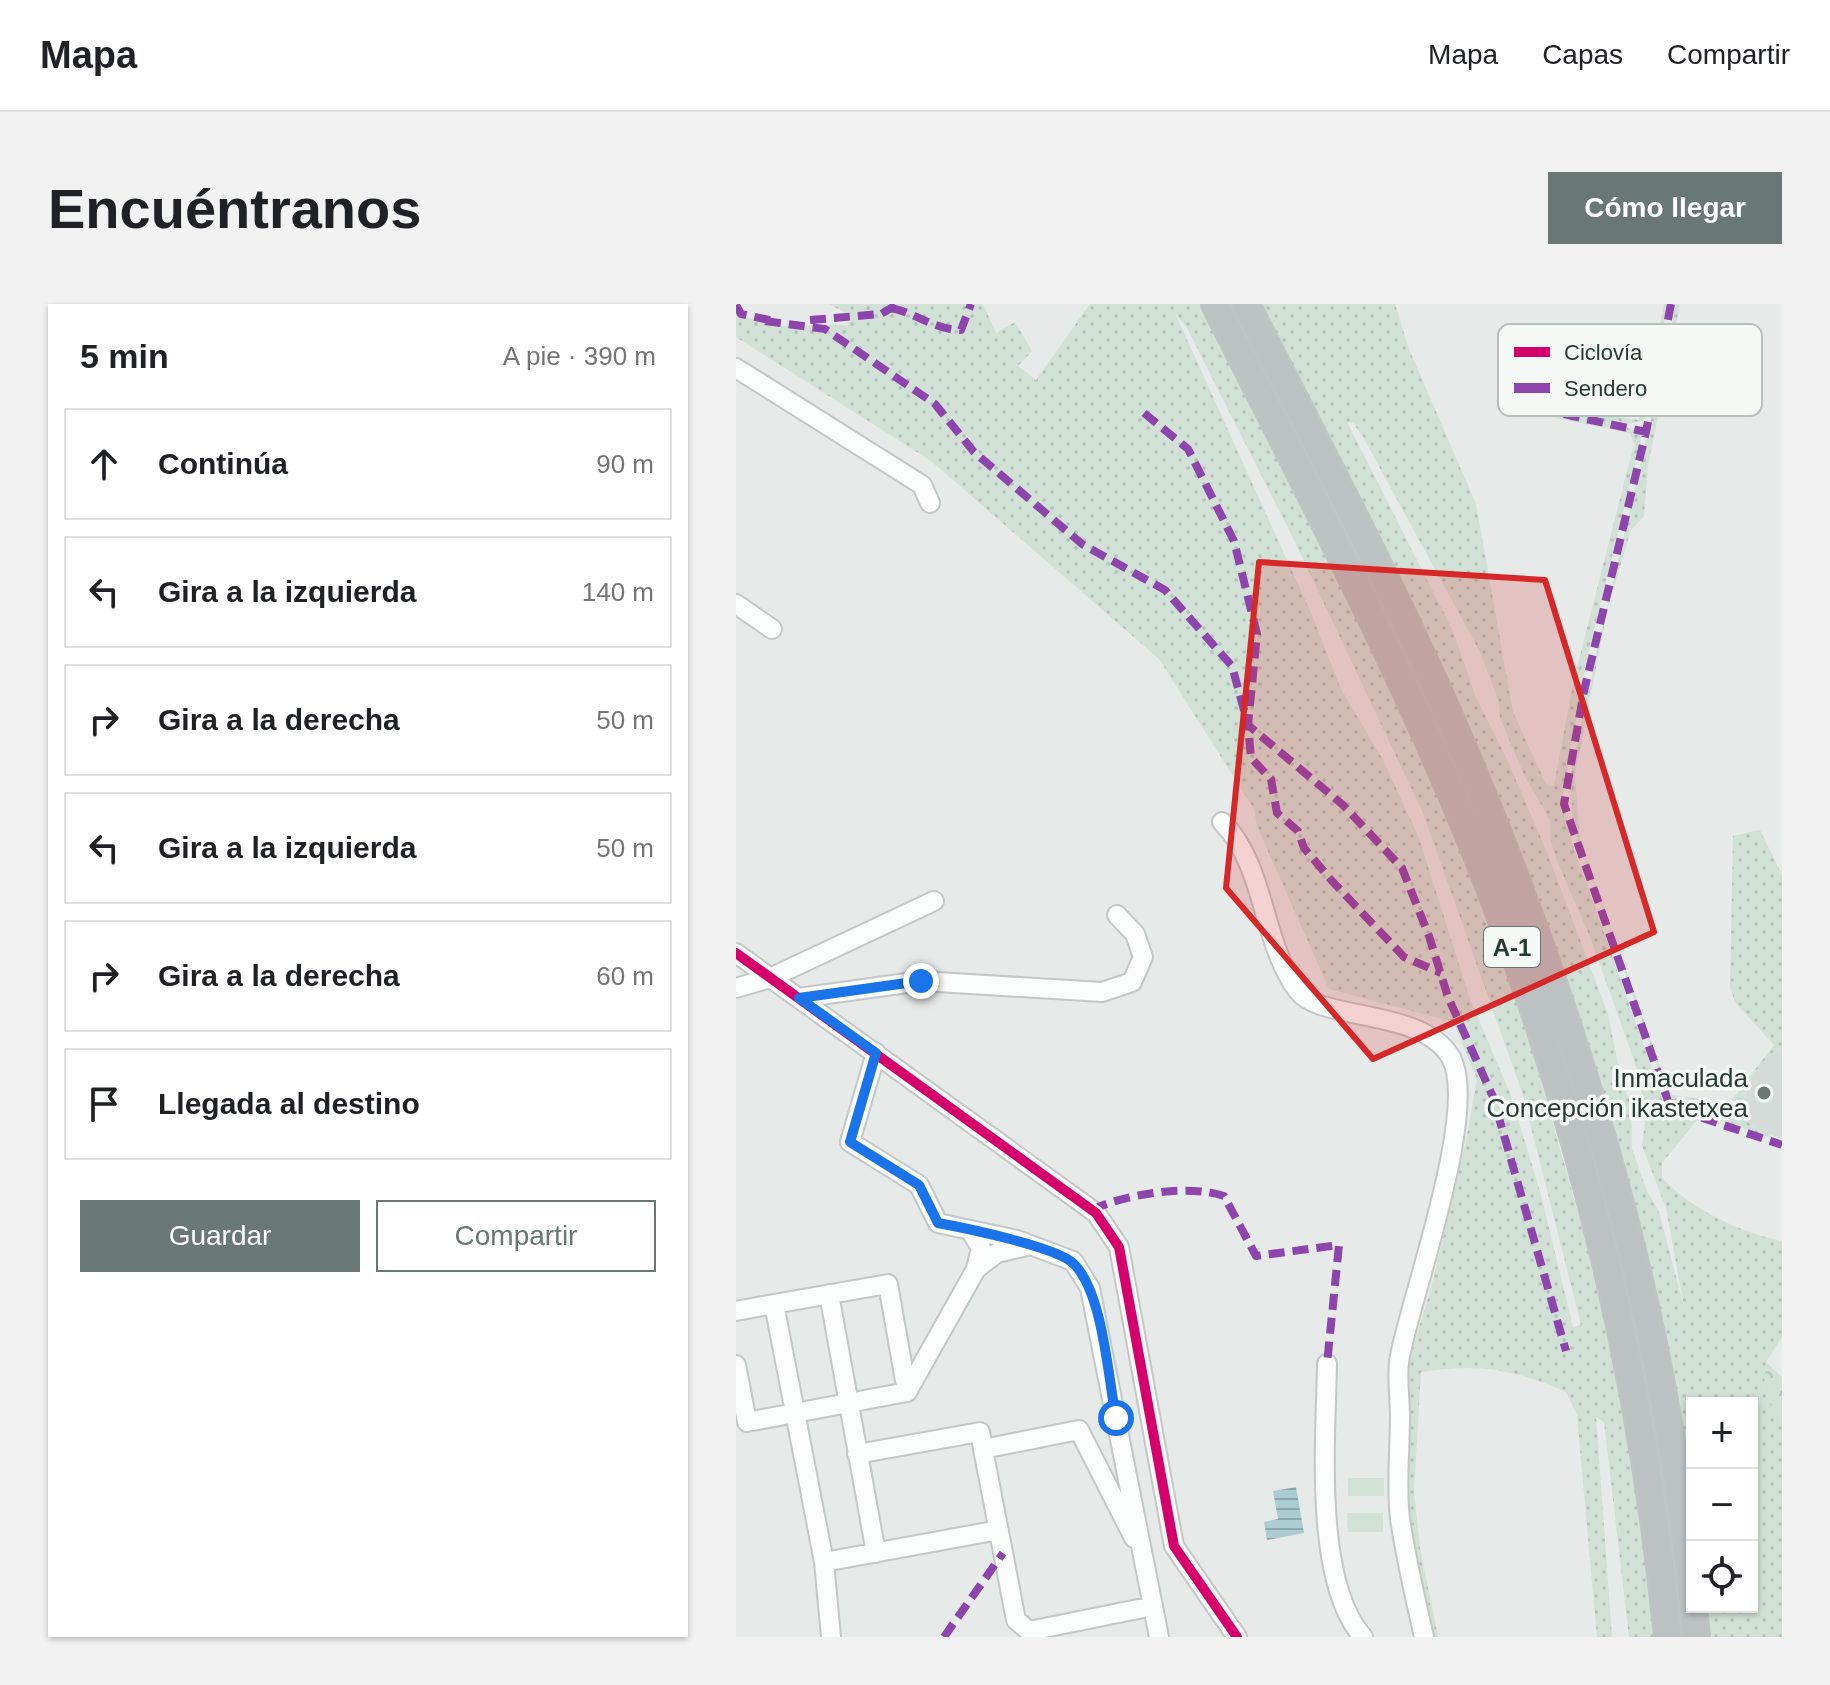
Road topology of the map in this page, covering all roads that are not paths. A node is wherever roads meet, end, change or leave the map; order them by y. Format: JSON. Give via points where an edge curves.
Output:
{"nodes":[{"id":1,"x":1215,"y":304,"type":"edge"},
{"id":2,"x":1246,"y":304,"type":"edge"},
{"id":3,"x":736,"y":368,"type":"edge"},
{"id":4,"x":930,"y":503,"type":"dead end"},
{"id":5,"x":736,"y":604,"type":"edge"},
{"id":6,"x":772,"y":629,"type":"dead end"},
{"id":7,"x":1222,"y":822,"type":"dead end"},
{"id":8,"x":934,"y":901,"type":"dead end"},
{"id":9,"x":1117,"y":915,"type":"dead end"},
{"id":10,"x":736,"y":953,"type":"edge"},
{"id":11,"x":770,"y":978,"type":"junction"},
{"id":12,"x":736,"y":988,"type":"edge"},
{"id":13,"x":799,"y":998,"type":"junction"},
{"id":14,"x":876,"y":1053,"type":"junction"},
{"id":15,"x":977,"y":1231,"type":"junction"},
{"id":16,"x":1033,"y":1247,"type":"junction"},
{"id":17,"x":982,"y":1264,"type":"junction"},
{"id":18,"x":829,"y":1294,"type":"junction"},
{"id":19,"x":774,"y":1304,"type":"junction"},
{"id":20,"x":736,"y":1311,"type":"edge"},
{"id":21,"x":1327,"y":1364,"type":"dead end"},
{"id":22,"x":736,"y":1365,"type":"edge"},
{"id":23,"x":907,"y":1392,"type":"junction"},
{"id":24,"x":848,"y":1403,"type":"junction"},
{"id":25,"x":796,"y":1413,"type":"junction"},
{"id":26,"x":741,"y":1423,"type":"edge"},
{"id":27,"x":983,"y":1449,"type":"junction"},
{"id":28,"x":857,"y":1454,"type":"junction"},
{"id":29,"x":999,"y":1530,"type":"junction"},
{"id":30,"x":876,"y":1553,"type":"junction"},
{"id":31,"x":1686,"y":1556,"type":"edge"},
{"id":32,"x":1144,"y":1559,"type":"junction"},
{"id":33,"x":824,"y":1562,"type":"junction"},
{"id":34,"x":1153,"y":1606,"type":"junction"},
{"id":35,"x":1694,"y":1613,"type":"edge"},
{"id":36,"x":1022,"y":1632,"type":"edge"},
{"id":37,"x":831,"y":1637,"type":"edge"},
{"id":38,"x":1159,"y":1637,"type":"edge"},
{"id":39,"x":1237,"y":1637,"type":"edge"},
{"id":40,"x":1363,"y":1637,"type":"edge"},
{"id":41,"x":1424,"y":1637,"type":"edge"},
{"id":42,"x":1668,"y":1637,"type":"edge"},
{"id":43,"x":1696,"y":1637,"type":"edge"}],
"edges":[{"from":1,"to":42,"type":"highway","number":"A-1","via":[[1418,717],[1522,976],[1611,1289],[1643,1450]]},
{"from":2,"to":31,"type":"highway","number":"A-1","via":[[1447,712],[1514,873],[1582,1072],[1637,1267]]},
{"from":3,"to":4,"type":"street","via":[[922,485]]},
{"from":5,"to":6,"type":"street"},
{"from":7,"to":41,"type":"street","via":[[1241,841],[1284,964],[1300,994],[1416,1028],[1450,1056],[1456,1072],[1456,1118],[1438,1221],[1399,1358],[1400,1516]]},
{"from":8,"to":11,"type":"street"},
{"from":9,"to":13,"type":"street","via":[[1135,934],[1143,957],[1132,982],[1102,992],[921,981]]},
{"from":10,"to":11,"type":"street"},
{"from":11,"to":12,"type":"street"},
{"from":11,"to":13,"type":"street"},
{"from":13,"to":14,"type":"street"},
{"from":14,"to":15,"type":"street","via":[[850,1142],[919,1185],[938,1223]]},
{"from":14,"to":39,"type":"street","via":[[1096,1213],[1119,1247],[1174,1546]]},
{"from":15,"to":16,"type":"street"},
{"from":15,"to":17,"type":"street"},
{"from":16,"to":17,"type":"street","via":[[1010,1248]]},
{"from":16,"to":32,"type":"street","via":[[1073,1261],[1090,1288]]},
{"from":17,"to":23,"type":"street"},
{"from":18,"to":19,"type":"street"},
{"from":18,"to":23,"type":"street","via":[[888,1284]]},
{"from":18,"to":24,"type":"street"},
{"from":19,"to":20,"type":"street"},
{"from":19,"to":25,"type":"street"},
{"from":21,"to":40,"type":"street","via":[[1325,1477],[1333,1581]]},
{"from":22,"to":26,"type":"street"},
{"from":23,"to":24,"type":"street"},
{"from":24,"to":25,"type":"street"},
{"from":24,"to":28,"type":"street"},
{"from":25,"to":26,"type":"street"},
{"from":25,"to":33,"type":"street"},
{"from":27,"to":28,"type":"street","via":[[980,1432]]},
{"from":27,"to":29,"type":"street"},
{"from":27,"to":32,"type":"street","via":[[1079,1430]]},
{"from":28,"to":30,"type":"street"},
{"from":29,"to":30,"type":"street"},
{"from":29,"to":36,"type":"street"},
{"from":30,"to":33,"type":"street"},
{"from":32,"to":34,"type":"street"},
{"from":33,"to":37,"type":"street"},
{"from":34,"to":36,"type":"street"},
{"from":34,"to":38,"type":"street"},
{"from":35,"to":43,"type":"highway"}]}
